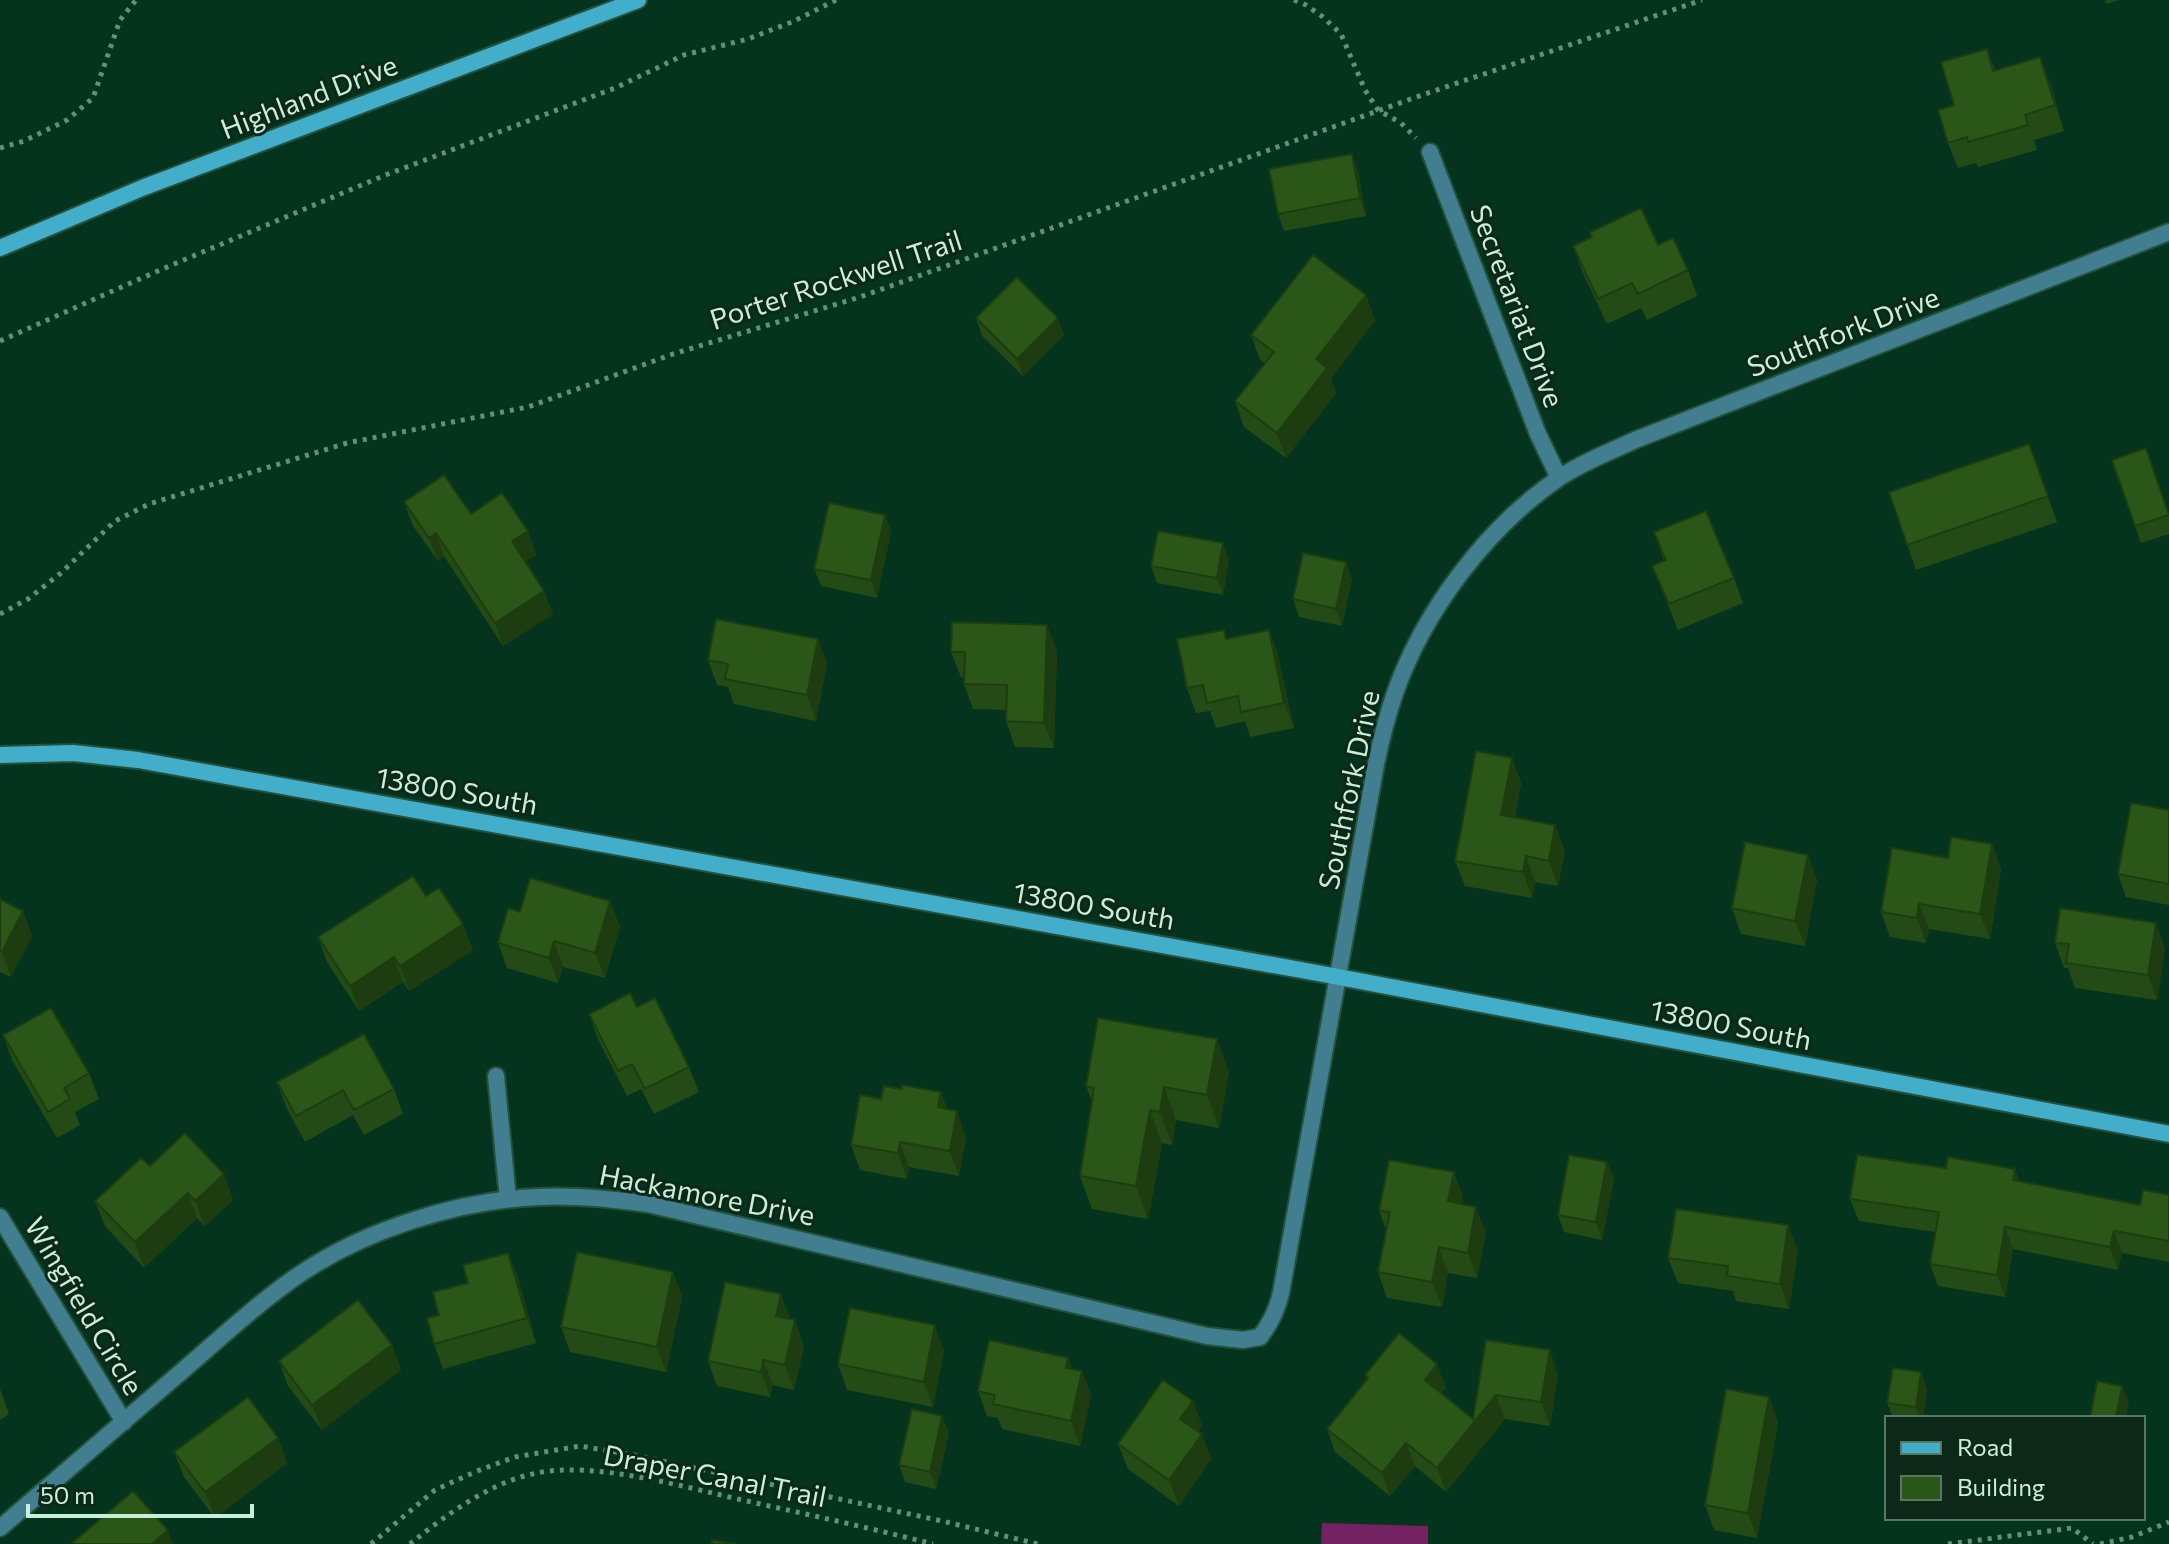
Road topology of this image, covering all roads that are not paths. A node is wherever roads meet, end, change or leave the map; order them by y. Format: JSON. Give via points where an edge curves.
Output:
{"nodes":[{"id":1,"x":638,"y":0,"type":"edge"},
{"id":2,"x":1430,"y":152,"type":"road end"},
{"id":3,"x":2169,"y":232,"type":"edge"},
{"id":4,"x":0,"y":248,"type":"edge"},
{"id":5,"x":1559,"y":478,"type":"junction"},
{"id":6,"x":4,"y":755,"type":"edge"},
{"id":7,"x":1337,"y":977,"type":"junction"},
{"id":8,"x":496,"y":1076,"type":"dead end"},
{"id":9,"x":2169,"y":1134,"type":"edge"},
{"id":10,"x":508,"y":1199,"type":"junction"},
{"id":11,"x":0,"y":1217,"type":"edge"},
{"id":12,"x":1260,"y":1337,"type":"joint"},
{"id":13,"x":124,"y":1422,"type":"junction"},
{"id":14,"x":0,"y":1528,"type":"edge"}],
"edges":[{"from":1,"to":4,"type":"main road","name":"Highland Drive","via":[[142,188]]},
{"from":2,"to":5,"type":"street","name":"Secretariat Drive"},
{"from":3,"to":5,"type":"street","name":"Southfork Drive","via":[[1635,440]]},
{"from":5,"to":7,"type":"street","name":"Southfork Drive","via":[[1470,562],[1410,657],[1376,764]]},
{"from":6,"to":7,"type":"main road","name":"13800 South","via":[[73,753],[138,760]]},
{"from":7,"to":9,"type":"main road","name":"13800 South"},
{"from":7,"to":12,"type":"street","name":"Southfork Drive","via":[[1281,1293]]},
{"from":8,"to":10,"type":"street"},
{"from":10,"to":12,"type":"street","name":"Hackamore Drive","via":[[567,1196],[648,1204],[1207,1336]]},
{"from":10,"to":13,"type":"street","name":"Hackamore Drive","via":[[395,1227],[330,1256],[259,1306]]},
{"from":11,"to":13,"type":"street","name":"Wingfield Circle"},
{"from":13,"to":14,"type":"street","name":"Hackamore Drive"}]}
